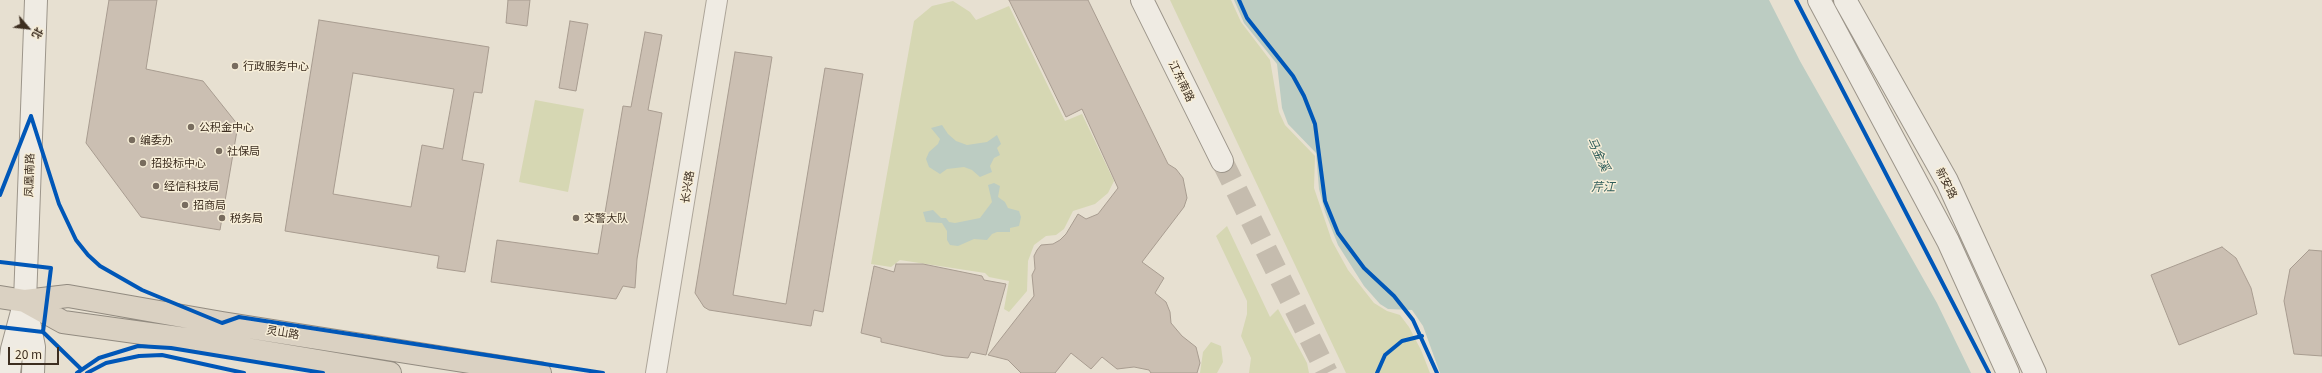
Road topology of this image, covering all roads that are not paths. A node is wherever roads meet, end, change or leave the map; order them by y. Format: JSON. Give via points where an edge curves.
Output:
{"nodes":[{"id":1,"x":36,"y":0,"type":"edge"},
{"id":2,"x":717,"y":0,"type":"edge"},
{"id":3,"x":1142,"y":0,"type":"edge"},
{"id":4,"x":1818,"y":0,"type":"edge"},
{"id":5,"x":1845,"y":0,"type":"edge"},
{"id":6,"x":1222,"y":161,"type":"tunnel mouth"},
{"id":7,"x":0,"y":297,"type":"edge"},
{"id":8,"x":25,"y":301,"type":"junction"},
{"id":9,"x":9,"y":373,"type":"edge"},
{"id":10,"x":33,"y":373,"type":"edge"},
{"id":11,"x":390,"y":373,"type":"edge"},
{"id":12,"x":540,"y":373,"type":"edge"},
{"id":13,"x":656,"y":373,"type":"edge"},
{"id":14,"x":2008,"y":373,"type":"edge"},
{"id":15,"x":2035,"y":373,"type":"edge"}],
"edges":[{"from":1,"to":8,"type":"main road","name":"凤凰南路"},
{"from":2,"to":13,"type":"street","name":"长兴路"},
{"from":3,"to":6,"type":"main road","name":"江东南路"},
{"from":4,"to":14,"type":"main road","via":[[1948,241]]},
{"from":5,"to":15,"type":"main road","name":"新安路","via":[[1947,181]]},
{"from":7,"to":8,"type":"highway","name":"灵山路"},
{"from":8,"to":9,"type":"main road","via":[[12,349]]},
{"from":8,"to":10,"type":"main road","via":[[34,348]]},
{"from":8,"to":11,"type":"highway","name":"灵山路","via":[[63,322],[193,340]]},
{"from":8,"to":12,"type":"highway","name":"灵山路","via":[[68,296]]}]}
